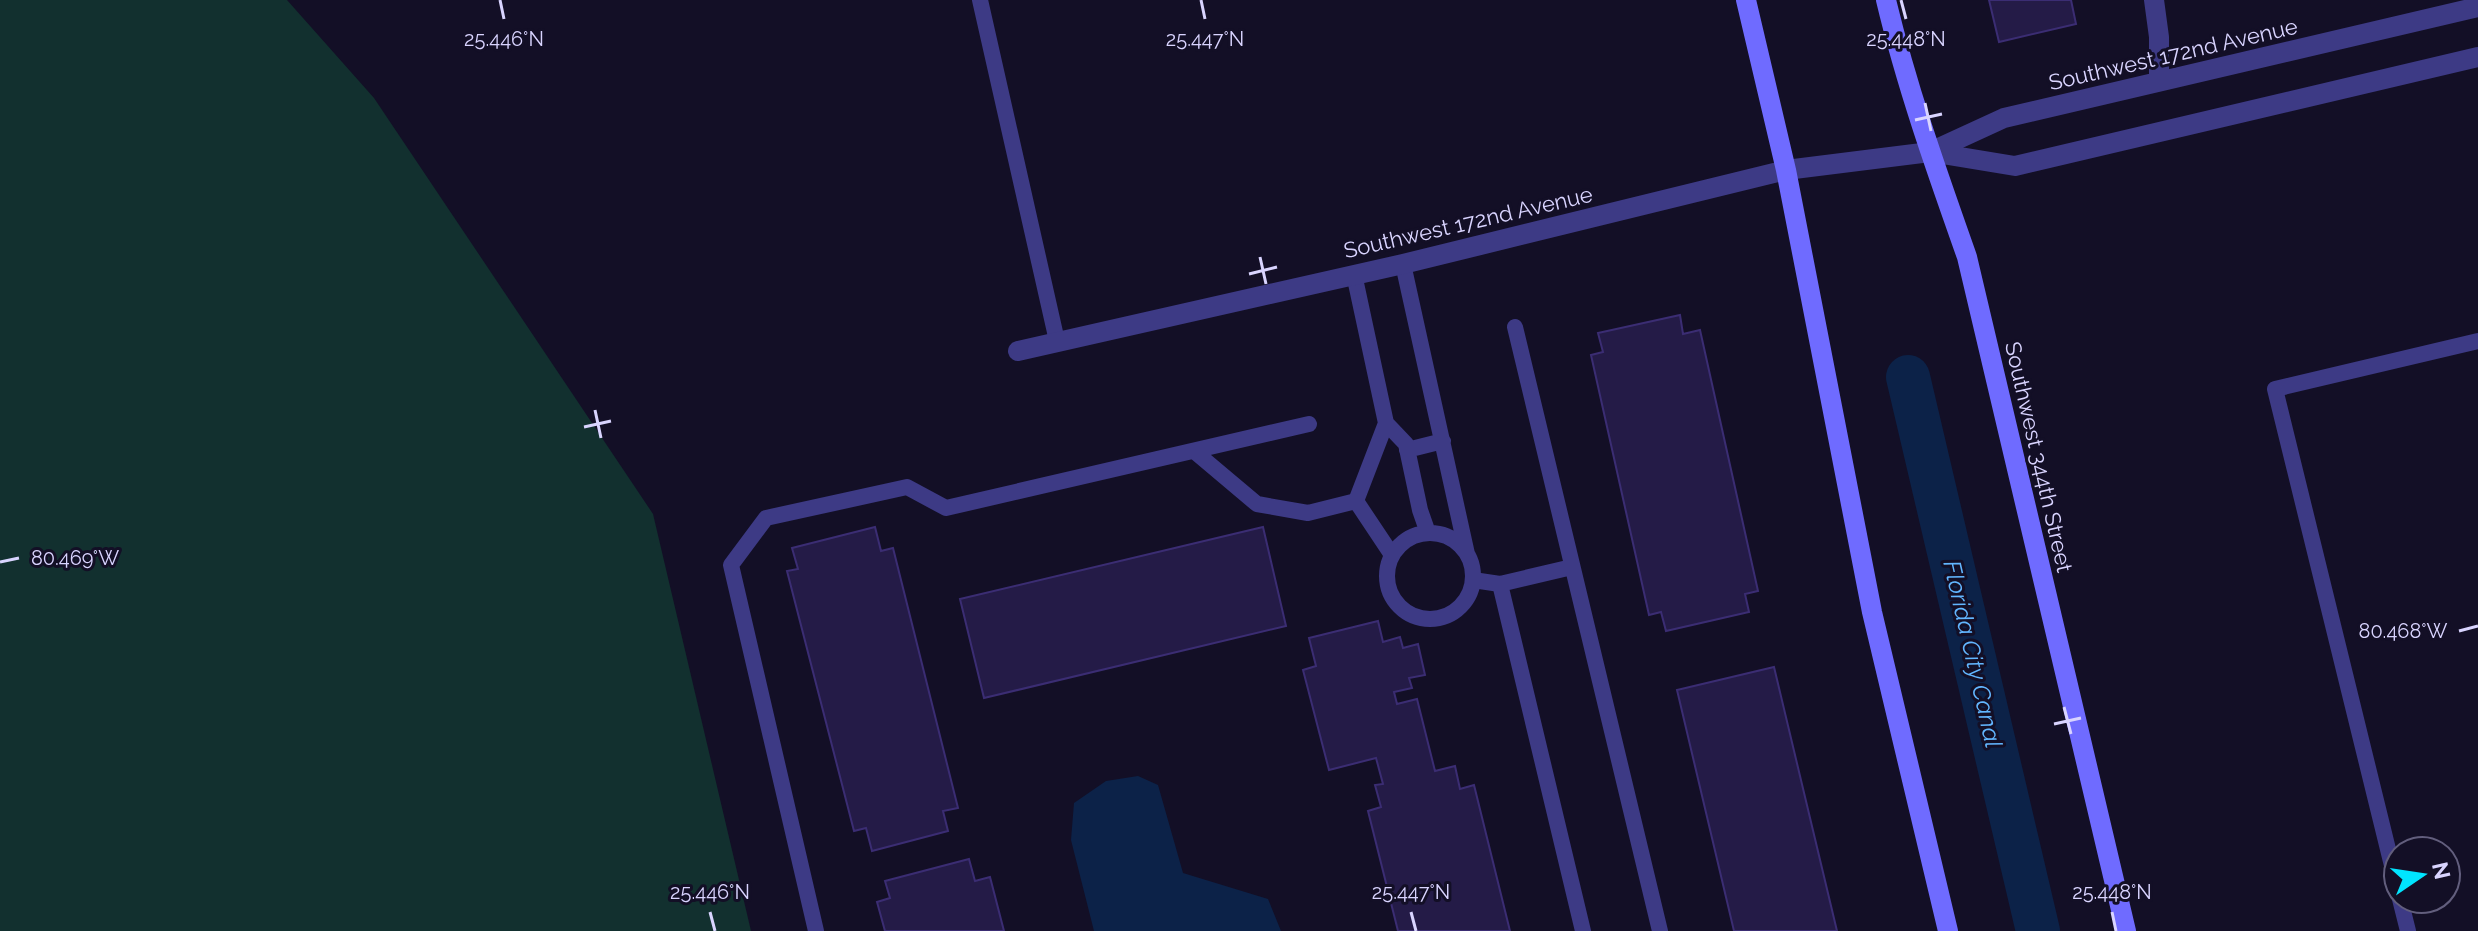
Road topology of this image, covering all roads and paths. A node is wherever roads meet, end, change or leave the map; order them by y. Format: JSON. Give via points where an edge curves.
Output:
{"nodes":[{"id":1,"x":980,"y":0,"type":"edge"},
{"id":2,"x":1746,"y":0,"type":"edge"},
{"id":3,"x":1886,"y":0,"type":"edge"},
{"id":4,"x":2155,"y":2,"type":"edge"},
{"id":5,"x":2478,"y":7,"type":"edge"},
{"id":6,"x":2478,"y":57,"type":"edge"},
{"id":7,"x":2159,"y":81,"type":"junction"},
{"id":8,"x":1930,"y":152,"type":"junction"},
{"id":9,"x":1786,"y":170,"type":"junction"},
{"id":10,"x":1403,"y":264,"type":"junction"},
{"id":11,"x":1354,"y":274,"type":"junction"},
{"id":12,"x":1515,"y":327,"type":"dead end"},
{"id":13,"x":1057,"y":341,"type":"junction"},
{"id":14,"x":2478,"y":341,"type":"edge"},
{"id":15,"x":1018,"y":351,"type":"dead end"},
{"id":16,"x":1386,"y":423,"type":"junction"},
{"id":17,"x":1309,"y":424,"type":"dead end"},
{"id":18,"x":1443,"y":441,"type":"junction"},
{"id":19,"x":1407,"y":450,"type":"junction"},
{"id":20,"x":1194,"y":451,"type":"junction"},
{"id":21,"x":1356,"y":501,"type":"junction"},
{"id":22,"x":1428,"y":533,"type":"junction"},
{"id":23,"x":1467,"y":554,"type":"junction"},
{"id":24,"x":1392,"y":555,"type":"junction"},
{"id":25,"x":1572,"y":567,"type":"junction"},
{"id":26,"x":1473,"y":580,"type":"junction"},
{"id":27,"x":1500,"y":584,"type":"junction"},
{"id":28,"x":2384,"y":835,"type":"edge"},
{"id":29,"x":816,"y":931,"type":"edge"},
{"id":30,"x":1583,"y":931,"type":"edge"},
{"id":31,"x":1660,"y":931,"type":"edge"},
{"id":32,"x":1948,"y":931,"type":"edge"},
{"id":33,"x":2126,"y":931,"type":"edge"}],
"edges":[{"from":1,"to":13,"type":"lane"},
{"from":2,"to":9,"type":"main road"},
{"from":3,"to":8,"type":"main road","name":"Southwest 344th Street"},
{"from":4,"to":7,"type":"street"},
{"from":5,"to":7,"type":"street","name":"Southwest 172nd Avenue"},
{"from":6,"to":8,"type":"street","name":"Southwest 172nd Avenue","via":[[2015,166]]},
{"from":7,"to":8,"type":"street","name":"Southwest 172nd Avenue","via":[[2004,118]]},
{"from":8,"to":9,"type":"street","name":"Southwest 172nd Avenue"},
{"from":8,"to":33,"type":"main road","name":"Southwest 344th Street","via":[[1967,257]]},
{"from":9,"to":10,"type":"street","name":"Southwest 172nd Avenue"},
{"from":9,"to":32,"type":"main road","via":[[1872,612]]},
{"from":10,"to":11,"type":"street","name":"Southwest 172nd Avenue"},
{"from":10,"to":18,"type":"lane"},
{"from":11,"to":13,"type":"street","name":"Southwest 172nd Avenue"},
{"from":11,"to":16,"type":"lane"},
{"from":12,"to":25,"type":"lane"},
{"from":13,"to":15,"type":"street","name":"Southwest 172nd Avenue"},
{"from":14,"to":28,"type":"lane","via":[[2275,389]]},
{"from":16,"to":19,"type":"lane"},
{"from":16,"to":21,"type":"lane"},
{"from":17,"to":20,"type":"lane"},
{"from":18,"to":19,"type":"lane"},
{"from":18,"to":23,"type":"lane"},
{"from":19,"to":22,"type":"lane"},
{"from":20,"to":21,"type":"lane","via":[[1257,504],[1308,513]]},
{"from":20,"to":29,"type":"lane","via":[[946,508],[907,487],[766,518],[731,565]]},
{"from":21,"to":24,"type":"lane"},
{"from":22,"to":23,"type":"lane","via":[[1451,538]]},
{"from":22,"to":24,"type":"lane","via":[[1408,539]]},
{"from":23,"to":26,"type":"lane"},
{"from":24,"to":26,"type":"lane","via":[[1392,595],[1411,614],[1439,618],[1451,613],[1462,605]]},
{"from":25,"to":27,"type":"lane"},
{"from":25,"to":31,"type":"lane"},
{"from":26,"to":27,"type":"lane"},
{"from":27,"to":30,"type":"lane"}]}
